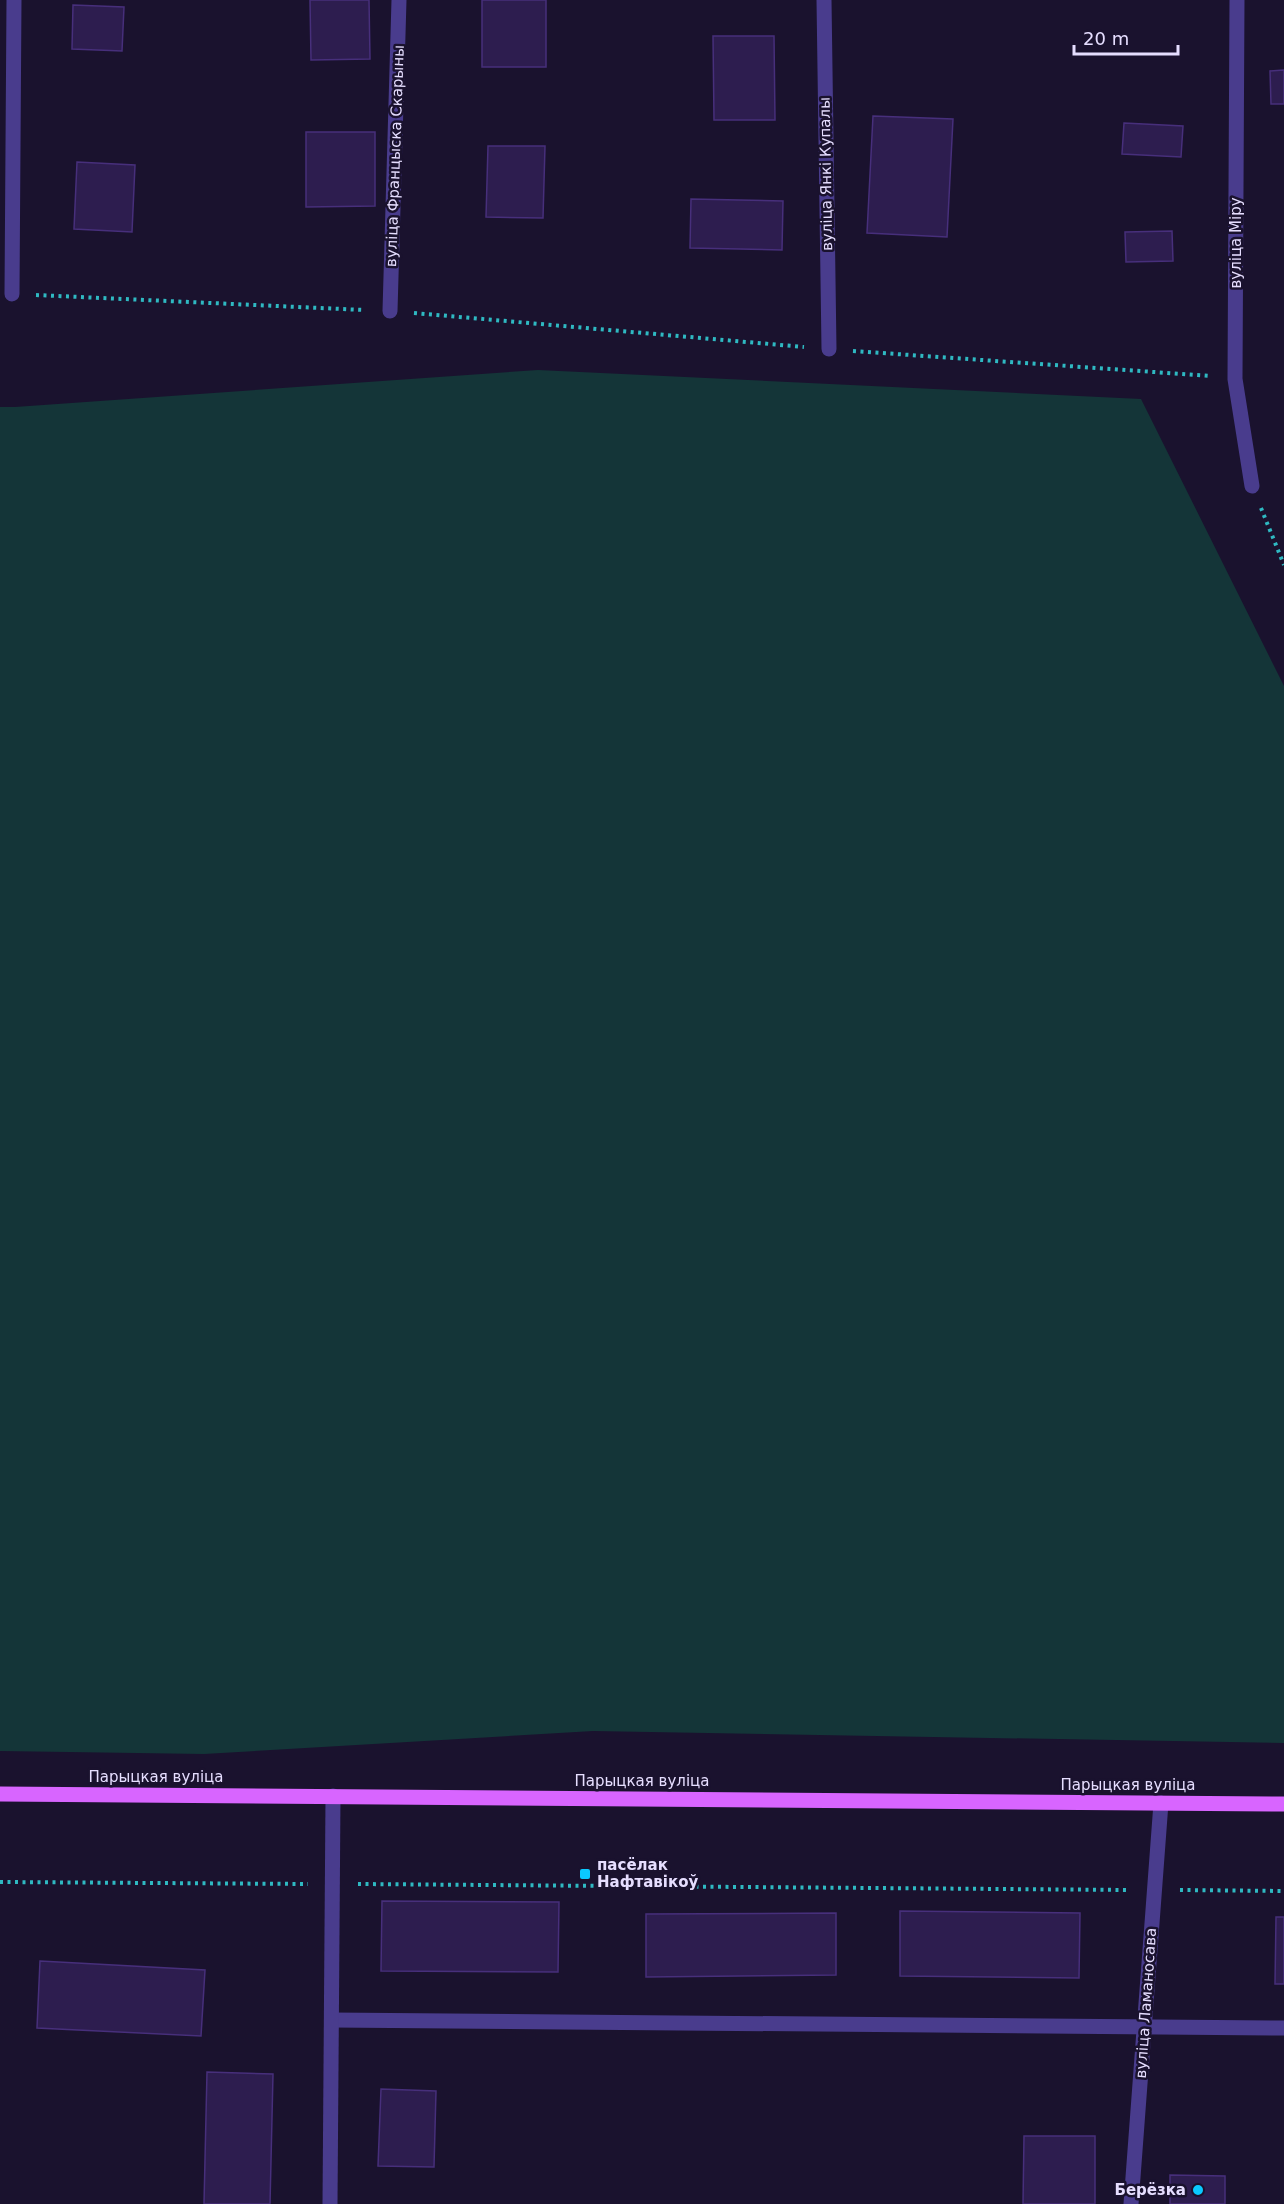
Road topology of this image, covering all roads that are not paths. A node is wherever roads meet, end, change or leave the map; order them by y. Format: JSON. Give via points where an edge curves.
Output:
{"nodes":[{"id":1,"x":14,"y":0,"type":"edge"},
{"id":2,"x":399,"y":0,"type":"edge"},
{"id":3,"x":824,"y":0,"type":"edge"},
{"id":4,"x":1237,"y":0,"type":"edge"},
{"id":5,"x":12,"y":294,"type":"road end"},
{"id":6,"x":390,"y":311,"type":"road end"},
{"id":7,"x":829,"y":349,"type":"road end"},
{"id":8,"x":1252,"y":486,"type":"road end"},
{"id":9,"x":0,"y":1794,"type":"edge"},
{"id":10,"x":333,"y":1796,"type":"junction"},
{"id":11,"x":1161,"y":1803,"type":"junction"},
{"id":12,"x":1284,"y":1804,"type":"edge"},
{"id":13,"x":332,"y":2020,"type":"junction"},
{"id":14,"x":1144,"y":2027,"type":"junction"},
{"id":15,"x":1284,"y":2028,"type":"edge"},
{"id":16,"x":330,"y":2204,"type":"edge"},
{"id":17,"x":1131,"y":2204,"type":"edge"}],
"edges":[{"from":1,"to":5,"type":"street"},
{"from":2,"to":6,"type":"street","name":"вуліца Францыска Скарыны"},
{"from":3,"to":7,"type":"street","name":"вуліца Янкі Купалы"},
{"from":4,"to":8,"type":"street","name":"вуліца Міру","via":[[1235,379]]},
{"from":9,"to":10,"type":"main road","name":"Парыцкая вуліца"},
{"from":10,"to":11,"type":"main road","name":"Парыцкая вуліца"},
{"from":10,"to":13,"type":"street"},
{"from":11,"to":12,"type":"main road","name":"Парыцкая вуліца"},
{"from":11,"to":14,"type":"street","name":"вуліца Ламаносава"},
{"from":13,"to":14,"type":"street"},
{"from":13,"to":16,"type":"street"},
{"from":14,"to":15,"type":"street"},
{"from":14,"to":17,"type":"street","name":"вуліца Ламаносава"}]}
